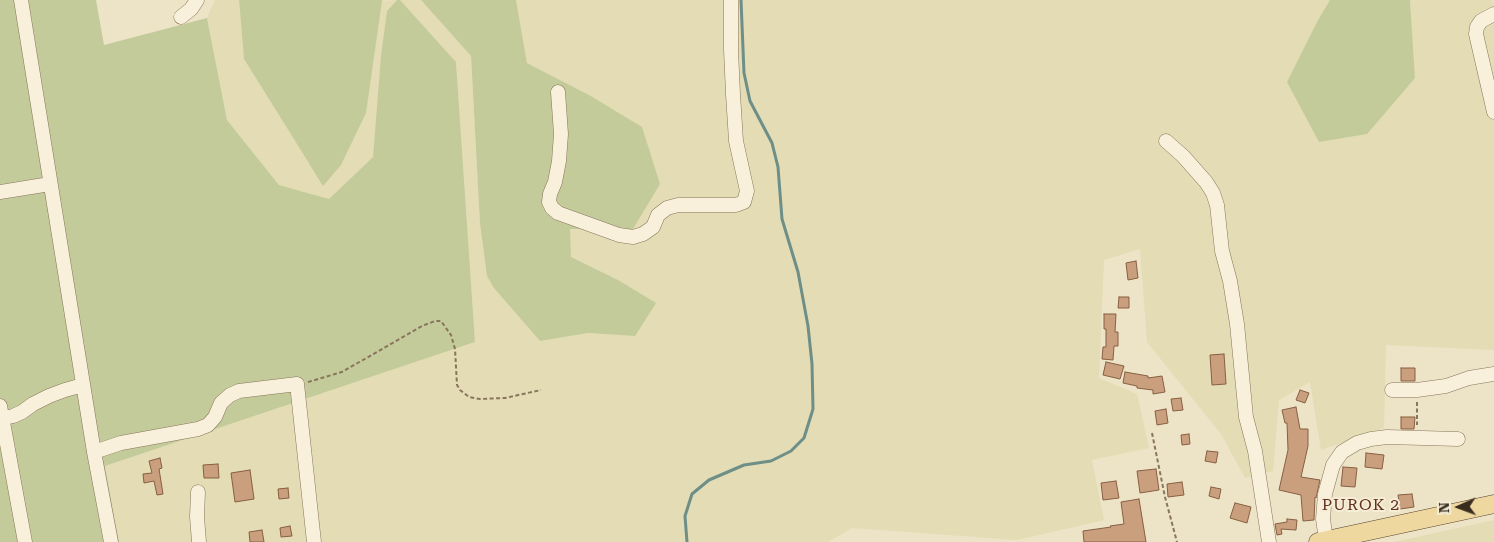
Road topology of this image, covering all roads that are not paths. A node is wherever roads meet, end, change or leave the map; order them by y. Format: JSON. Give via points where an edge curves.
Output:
{"nodes":[{"id":1,"x":21,"y":0,"type":"edge"},
{"id":2,"x":197,"y":0,"type":"edge"},
{"id":3,"x":731,"y":0,"type":"edge"},
{"id":4,"x":1494,"y":14,"type":"edge"},
{"id":5,"x":181,"y":17,"type":"dead end"},
{"id":6,"x":558,"y":92,"type":"dead end"},
{"id":7,"x":1494,"y":112,"type":"edge"},
{"id":8,"x":1166,"y":141,"type":"dead end"},
{"id":9,"x":50,"y":184,"type":"junction"},
{"id":10,"x":0,"y":192,"type":"edge"},
{"id":11,"x":1494,"y":374,"type":"edge"},
{"id":12,"x":83,"y":385,"type":"junction"},
{"id":13,"x":1392,"y":390,"type":"dead end"},
{"id":14,"x":1,"y":414,"type":"edge"},
{"id":15,"x":1458,"y":439,"type":"dead end"},
{"id":16,"x":94,"y":452,"type":"junction"},
{"id":17,"x":198,"y":492,"type":"dead end"},
{"id":18,"x":1494,"y":504,"type":"edge"},
{"id":19,"x":1322,"y":541,"type":"edge"},
{"id":20,"x":25,"y":542,"type":"edge"},
{"id":21,"x":111,"y":542,"type":"edge"},
{"id":22,"x":199,"y":542,"type":"edge"},
{"id":23,"x":314,"y":542,"type":"edge"},
{"id":24,"x":1268,"y":542,"type":"edge"}],
"edges":[{"from":1,"to":9,"type":"street"},
{"from":2,"to":5,"type":"street"},
{"from":3,"to":6,"type":"street","via":[[733,94],[736,140],[747,191],[744,202],[667,208],[653,227],[633,237],[558,213],[550,202],[559,161]]},
{"from":4,"to":7,"type":"street","via":[[1481,21],[1476,34]]},
{"from":8,"to":24,"type":"street","via":[[1206,182],[1218,206],[1222,251],[1237,324],[1244,409],[1256,458]]},
{"from":9,"to":10,"type":"street"},
{"from":9,"to":12,"type":"street"},
{"from":11,"to":13,"type":"street","via":[[1446,386]]},
{"from":12,"to":14,"type":"street","via":[[49,396],[22,412]]},
{"from":12,"to":16,"type":"street"},
{"from":14,"to":20,"type":"street"},
{"from":15,"to":19,"type":"street","via":[[1371,438],[1342,452],[1333,465],[1325,494]]},
{"from":16,"to":21,"type":"street"},
{"from":16,"to":23,"type":"street","via":[[121,443],[208,425],[230,394],[297,384]]},
{"from":17,"to":22,"type":"street"},
{"from":18,"to":19,"type":"main road"}]}
